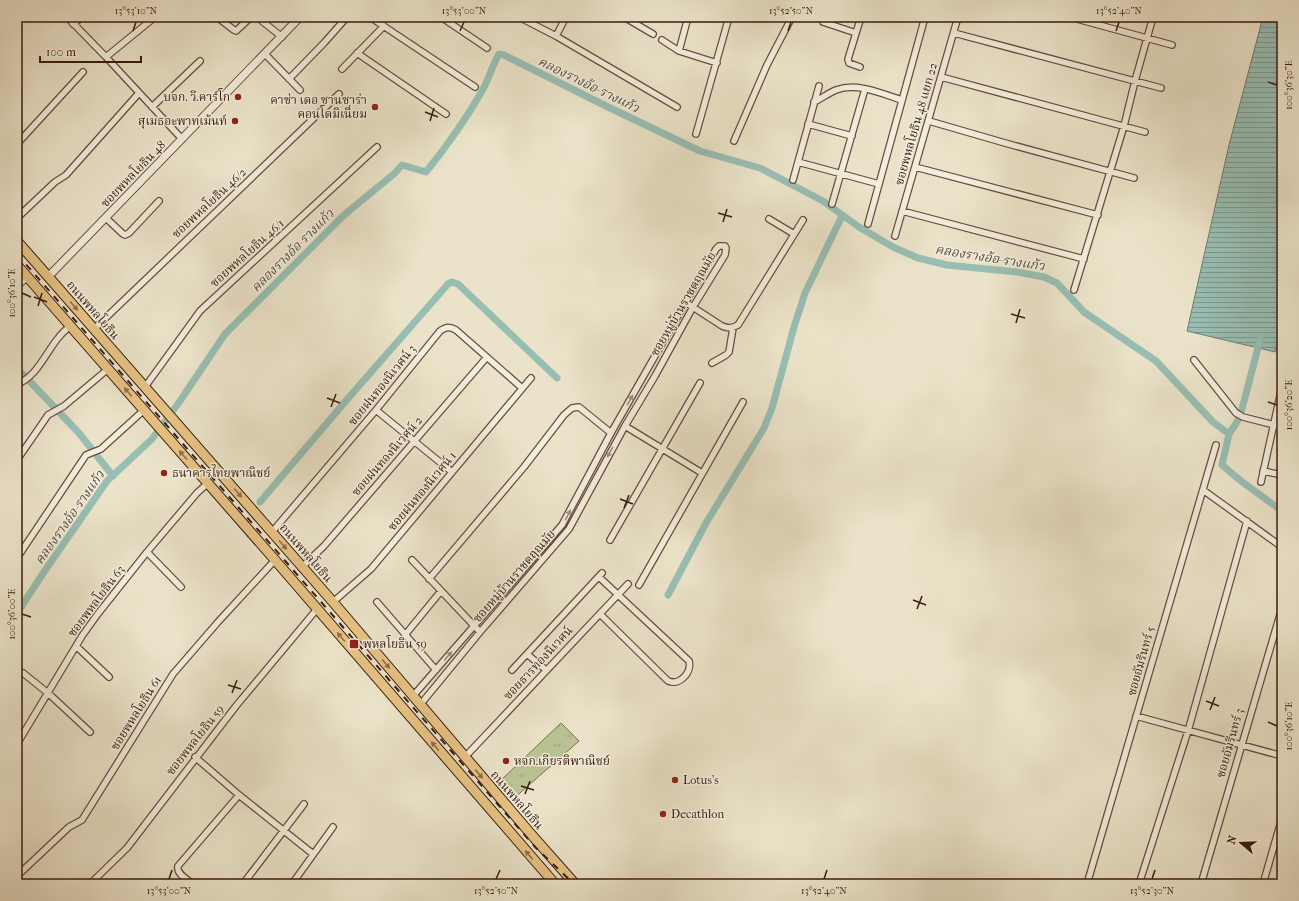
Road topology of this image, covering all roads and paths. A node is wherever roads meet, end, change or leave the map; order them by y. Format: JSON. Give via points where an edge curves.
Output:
{"nodes":[{"id":1,"x":67,"y":17,"type":"edge"},
{"id":2,"x":82,"y":17,"type":"edge"},
{"id":3,"x":155,"y":17,"type":"edge"},
{"id":4,"x":218,"y":17,"type":"edge"},
{"id":5,"x":251,"y":17,"type":"edge"},
{"id":6,"x":257,"y":17,"type":"edge"},
{"id":7,"x":300,"y":17,"type":"edge"},
{"id":8,"x":348,"y":17,"type":"edge"},
{"id":9,"x":441,"y":17,"type":"edge"},
{"id":10,"x":519,"y":17,"type":"edge"},
{"id":11,"x":566,"y":17,"type":"edge"},
{"id":12,"x":624,"y":17,"type":"edge"},
{"id":13,"x":688,"y":17,"type":"edge"},
{"id":14,"x":729,"y":17,"type":"edge"},
{"id":15,"x":792,"y":17,"type":"edge"},
{"id":16,"x":861,"y":17,"type":"edge"},
{"id":17,"x":925,"y":17,"type":"edge"},
{"id":18,"x":958,"y":17,"type":"edge"},
{"id":19,"x":1070,"y":17,"type":"edge"},
{"id":20,"x":1153,"y":17,"type":"edge"},
{"id":21,"x":373,"y":18,"type":"edge"},
{"id":22,"x":632,"y":19,"type":"edge"},
{"id":23,"x":823,"y":22,"type":"dead end"},
{"id":24,"x":74,"y":24,"type":"junction"},
{"id":25,"x":384,"y":26,"type":"junction"},
{"id":26,"x":856,"y":33,"type":"junction"},
{"id":27,"x":954,"y":33,"type":"junction"},
{"id":28,"x":653,"y":34,"type":"dead end"},
{"id":29,"x":556,"y":36,"type":"junction"},
{"id":30,"x":282,"y":37,"type":"junction"},
{"id":31,"x":1148,"y":38,"type":"junction"},
{"id":32,"x":662,"y":40,"type":"dead end"},
{"id":33,"x":1172,"y":45,"type":"dead end"},
{"id":34,"x":487,"y":48,"type":"dead end"},
{"id":35,"x":679,"y":51,"type":"junction"},
{"id":36,"x":357,"y":53,"type":"junction"},
{"id":37,"x":265,"y":54,"type":"junction"},
{"id":38,"x":106,"y":57,"type":"junction"},
{"id":39,"x":200,"y":61,"type":"dead end"},
{"id":40,"x":717,"y":64,"type":"junction"},
{"id":41,"x":860,"y":67,"type":"dead end"},
{"id":42,"x":342,"y":69,"type":"dead end"},
{"id":43,"x":83,"y":72,"type":"dead end"},
{"id":44,"x":941,"y":77,"type":"junction"},
{"id":45,"x":289,"y":79,"type":"junction"},
{"id":46,"x":1135,"y":81,"type":"junction"},
{"id":47,"x":819,"y":86,"type":"dead end"},
{"id":48,"x":475,"y":87,"type":"dead end"},
{"id":49,"x":1161,"y":88,"type":"dead end"},
{"id":50,"x":865,"y":89,"type":"junction"},
{"id":51,"x":300,"y":90,"type":"dead end"},
{"id":52,"x":139,"y":93,"type":"junction"},
{"id":53,"x":339,"y":94,"type":"dead end"},
{"id":54,"x":902,"y":100,"type":"junction"},
{"id":55,"x":814,"y":102,"type":"junction"},
{"id":56,"x":152,"y":107,"type":"junction"},
{"id":57,"x":677,"y":107,"type":"dead end"},
{"id":58,"x":446,"y":114,"type":"dead end"},
{"id":59,"x":929,"y":121,"type":"junction"},
{"id":60,"x":808,"y":124,"type":"junction"},
{"id":61,"x":1124,"y":126,"type":"junction"},
{"id":62,"x":1145,"y":132,"type":"dead end"},
{"id":63,"x":696,"y":134,"type":"dead end"},
{"id":64,"x":852,"y":136,"type":"junction"},
{"id":65,"x":182,"y":139,"type":"junction"},
{"id":66,"x":734,"y":141,"type":"dead end"},
{"id":67,"x":17,"y":144,"type":"edge"},
{"id":68,"x":377,"y":147,"type":"dead end"},
{"id":69,"x":798,"y":162,"type":"junction"},
{"id":70,"x":915,"y":167,"type":"junction"},
{"id":71,"x":1110,"y":171,"type":"junction"},
{"id":72,"x":840,"y":174,"type":"junction"},
{"id":73,"x":1134,"y":178,"type":"dead end"},
{"id":74,"x":793,"y":180,"type":"dead end"},
{"id":75,"x":879,"y":184,"type":"junction"},
{"id":76,"x":160,"y":201,"type":"dead end"},
{"id":77,"x":832,"y":204,"type":"dead end"},
{"id":78,"x":902,"y":211,"type":"junction"},
{"id":79,"x":1098,"y":215,"type":"junction"},
{"id":80,"x":17,"y":218,"type":"edge"},
{"id":81,"x":106,"y":218,"type":"junction"},
{"id":82,"x":769,"y":219,"type":"dead end"},
{"id":83,"x":803,"y":220,"type":"dead end"},
{"id":84,"x":868,"y":224,"type":"dead end"},
{"id":85,"x":794,"y":234,"type":"junction"},
{"id":86,"x":895,"y":236,"type":"dead end"},
{"id":87,"x":17,"y":241,"type":"edge"},
{"id":88,"x":1084,"y":259,"type":"junction"},
{"id":89,"x":17,"y":265,"type":"edge"},
{"id":90,"x":46,"y":274,"type":"junction"},
{"id":91,"x":30,"y":279,"type":"junction"},
{"id":92,"x":17,"y":286,"type":"edge"},
{"id":93,"x":1074,"y":290,"type":"dead end"},
{"id":94,"x":685,"y":302,"type":"junction"},
{"id":95,"x":693,"y":307,"type":"junction"},
{"id":96,"x":70,"y":326,"type":"junction"},
{"id":97,"x":733,"y":328,"type":"junction"},
{"id":98,"x":94,"y":329,"type":"junction"},
{"id":99,"x":487,"y":357,"type":"junction"},
{"id":100,"x":652,"y":360,"type":"junction"},
{"id":101,"x":1194,"y":360,"type":"dead end"},
{"id":102,"x":712,"y":363,"type":"dead end"},
{"id":103,"x":661,"y":366,"type":"junction"},
{"id":104,"x":108,"y":369,"type":"junction"},
{"id":105,"x":531,"y":378,"type":"dead end"},
{"id":106,"x":20,"y":383,"type":"edge"},
{"id":107,"x":700,"y":383,"type":"dead end"},
{"id":108,"x":144,"y":387,"type":"junction"},
{"id":109,"x":1282,"y":387,"type":"edge"},
{"id":110,"x":522,"y":388,"type":"junction"},
{"id":111,"x":743,"y":402,"type":"dead end"},
{"id":112,"x":144,"y":410,"type":"junction"},
{"id":113,"x":376,"y":410,"type":"junction"},
{"id":114,"x":1273,"y":425,"type":"junction"},
{"id":115,"x":625,"y":426,"type":"junction"},
{"id":116,"x":1282,"y":427,"type":"edge"},
{"id":117,"x":611,"y":433,"type":"junction"},
{"id":118,"x":414,"y":441,"type":"junction"},
{"id":119,"x":1216,"y":445,"type":"dead end"},
{"id":120,"x":662,"y":449,"type":"junction"},
{"id":121,"x":17,"y":460,"type":"edge"},
{"id":122,"x":1263,"y":471,"type":"junction"},
{"id":123,"x":452,"y":472,"type":"junction"},
{"id":124,"x":702,"y":473,"type":"junction"},
{"id":125,"x":589,"y":474,"type":"junction"},
{"id":126,"x":1282,"y":475,"type":"edge"},
{"id":127,"x":596,"y":478,"type":"junction"},
{"id":128,"x":1261,"y":482,"type":"dead end"},
{"id":129,"x":208,"y":483,"type":"junction"},
{"id":130,"x":1203,"y":490,"type":"junction"},
{"id":131,"x":248,"y":505,"type":"junction"},
{"id":132,"x":254,"y":512,"type":"junction"},
{"id":133,"x":237,"y":516,"type":"junction"},
{"id":134,"x":1248,"y":521,"type":"junction"},
{"id":135,"x":243,"y":524,"type":"junction"},
{"id":136,"x":272,"y":532,"type":"junction"},
{"id":137,"x":610,"y":540,"type":"dead end"},
{"id":138,"x":1282,"y":547,"type":"edge"},
{"id":139,"x":148,"y":552,"type":"junction"},
{"id":140,"x":17,"y":558,"type":"edge"},
{"id":141,"x":275,"y":560,"type":"junction"},
{"id":142,"x":412,"y":560,"type":"dead end"},
{"id":143,"x":302,"y":567,"type":"junction"},
{"id":144,"x":429,"y":579,"type":"junction"},
{"id":145,"x":628,"y":584,"type":"dead end"},
{"id":146,"x":639,"y":585,"type":"dead end"},
{"id":147,"x":181,"y":587,"type":"dead end"},
{"id":148,"x":441,"y":591,"type":"junction"},
{"id":149,"x":618,"y":595,"type":"junction"},
{"id":150,"x":333,"y":602,"type":"junction"},
{"id":151,"x":377,"y":602,"type":"dead end"},
{"id":152,"x":1282,"y":608,"type":"edge"},
{"id":153,"x":317,"y":609,"type":"junction"},
{"id":154,"x":600,"y":614,"type":"junction"},
{"id":155,"x":474,"y":626,"type":"junction"},
{"id":156,"x":480,"y":632,"type":"junction"},
{"id":157,"x":405,"y":635,"type":"junction"},
{"id":158,"x":76,"y":646,"type":"junction"},
{"id":159,"x":528,"y":654,"type":"junction"},
{"id":160,"x":436,"y":670,"type":"junction"},
{"id":161,"x":512,"y":670,"type":"dead end"},
{"id":162,"x":546,"y":670,"type":"junction"},
{"id":163,"x":23,"y":673,"type":"dead end"},
{"id":164,"x":109,"y":677,"type":"dead end"},
{"id":165,"x":48,"y":692,"type":"junction"},
{"id":166,"x":413,"y":696,"type":"junction"},
{"id":167,"x":420,"y":705,"type":"junction"},
{"id":168,"x":1136,"y":716,"type":"junction"},
{"id":169,"x":1188,"y":731,"type":"junction"},
{"id":170,"x":90,"y":732,"type":"dead end"},
{"id":171,"x":17,"y":744,"type":"edge"},
{"id":172,"x":1241,"y":745,"type":"junction"},
{"id":173,"x":1282,"y":756,"type":"edge"},
{"id":174,"x":196,"y":757,"type":"junction"},
{"id":175,"x":465,"y":757,"type":"junction"},
{"id":176,"x":239,"y":794,"type":"junction"},
{"id":177,"x":304,"y":804,"type":"dead end"},
{"id":178,"x":1282,"y":818,"type":"edge"},
{"id":179,"x":333,"y":827,"type":"dead end"},
{"id":180,"x":284,"y":830,"type":"junction"},
{"id":181,"x":313,"y":854,"type":"junction"},
{"id":182,"x":17,"y":876,"type":"edge"},
{"id":183,"x":90,"y":884,"type":"edge"},
{"id":184,"x":193,"y":884,"type":"edge"},
{"id":185,"x":243,"y":884,"type":"edge"},
{"id":186,"x":292,"y":884,"type":"edge"},
{"id":187,"x":555,"y":884,"type":"edge"},
{"id":188,"x":575,"y":884,"type":"edge"},
{"id":189,"x":1087,"y":884,"type":"edge"},
{"id":190,"x":1139,"y":884,"type":"edge"},
{"id":191,"x":1201,"y":884,"type":"edge"},
{"id":192,"x":1263,"y":884,"type":"edge"}],
"edges":[{"from":1,"to":24,"type":"street"},
{"from":2,"to":24,"type":"street"},
{"from":3,"to":38,"type":"street"},
{"from":4,"to":5,"type":"street","via":[[236,31]]},
{"from":6,"to":30,"type":"street"},
{"from":7,"to":30,"type":"street","name":"ซอยพหลโยธิน 48"},
{"from":8,"to":45,"type":"street"},
{"from":9,"to":34,"type":"street"},
{"from":10,"to":29,"type":"street"},
{"from":11,"to":29,"type":"street"},
{"from":12,"to":22,"type":"street"},
{"from":13,"to":35,"type":"street"},
{"from":14,"to":40,"type":"street"},
{"from":15,"to":66,"type":"street","via":[[767,65]]},
{"from":16,"to":26,"type":"street"},
{"from":17,"to":54,"type":"street"},
{"from":18,"to":27,"type":"street","name":"ซอยพหลโยธิน 48 แยก 22"},
{"from":19,"to":31,"type":"street"},
{"from":20,"to":31,"type":"street"},
{"from":21,"to":25,"type":"street"},
{"from":22,"to":28,"type":"street"},
{"from":23,"to":26,"type":"street"},
{"from":24,"to":38,"type":"street"},
{"from":25,"to":36,"type":"street"},
{"from":25,"to":48,"type":"street"},
{"from":26,"to":41,"type":"street","via":[[848,62]]},
{"from":27,"to":44,"type":"street","name":"ซอยพหลโยธิน 48 แยก 22"},
{"from":27,"to":46,"type":"street"},
{"from":29,"to":57,"type":"street"},
{"from":30,"to":37,"type":"street","name":"ซอยพหลโยธิน 48"},
{"from":31,"to":33,"type":"street"},
{"from":31,"to":46,"type":"street"},
{"from":32,"to":35,"type":"street"},
{"from":35,"to":40,"type":"street"},
{"from":36,"to":42,"type":"street"},
{"from":36,"to":58,"type":"street"},
{"from":37,"to":45,"type":"street"},
{"from":37,"to":65,"type":"street","name":"ซอยพหลโยธิน 48"},
{"from":38,"to":52,"type":"street"},
{"from":39,"to":56,"type":"street"},
{"from":40,"to":63,"type":"street"},
{"from":43,"to":67,"type":"street"},
{"from":44,"to":59,"type":"street","name":"ซอยพหลโยธิน 48 แยก 22"},
{"from":44,"to":61,"type":"street"},
{"from":45,"to":51,"type":"street"},
{"from":46,"to":49,"type":"street"},
{"from":46,"to":61,"type":"street"},
{"from":47,"to":55,"type":"street"},
{"from":50,"to":54,"type":"street"},
{"from":50,"to":55,"type":"street","via":[[856,87],[836,90]]},
{"from":50,"to":64,"type":"street"},
{"from":52,"to":56,"type":"street"},
{"from":52,"to":80,"type":"street","via":[[66,175]]},
{"from":53,"to":98,"type":"street","name":"ซอยพหลโยธิน 46/2"},
{"from":54,"to":75,"type":"street"},
{"from":55,"to":60,"type":"street"},
{"from":56,"to":65,"type":"street"},
{"from":59,"to":70,"type":"street","name":"ซอยพหลโยธิน 48 แยก 22"},
{"from":59,"to":71,"type":"street"},
{"from":60,"to":64,"type":"street"},
{"from":60,"to":69,"type":"street"},
{"from":61,"to":62,"type":"street"},
{"from":61,"to":71,"type":"street"},
{"from":64,"to":72,"type":"street"},
{"from":65,"to":81,"type":"street","name":"ซอยพหลโยธิน 48"},
{"from":68,"to":108,"type":"street","name":"ซอยพหลโยธิน 46/1","via":[[200,312]]},
{"from":69,"to":72,"type":"street"},
{"from":69,"to":74,"type":"street"},
{"from":70,"to":78,"type":"street","name":"ซอยพหลโยธิน 48 แยก 22"},
{"from":70,"to":79,"type":"street"},
{"from":71,"to":73,"type":"street"},
{"from":71,"to":79,"type":"street"},
{"from":72,"to":75,"type":"street"},
{"from":72,"to":77,"type":"street"},
{"from":75,"to":84,"type":"street"},
{"from":76,"to":81,"type":"street","via":[[125,235]]},
{"from":78,"to":86,"type":"street","name":"ซอยพหลโยธิน 48 แยก 22"},
{"from":78,"to":88,"type":"street"},
{"from":79,"to":88,"type":"street"},
{"from":81,"to":90,"type":"street","name":"ซอยพหลโยธิน 48"},
{"from":82,"to":85,"type":"street"},
{"from":83,"to":85,"type":"street"},
{"from":85,"to":97,"type":"street","via":[[738,325]]},
{"from":87,"to":90,"type":"main road","name":"ถนนพหลโยธิน"},
{"from":88,"to":93,"type":"street"},
{"from":89,"to":91,"type":"main road"},
{"from":90,"to":91,"type":"main road"},
{"from":90,"to":98,"type":"main road","name":"ถนนพหลโยธิน","one_way":true},
{"from":91,"to":92,"type":"street"},
{"from":91,"to":96,"type":"main road"},
{"from":94,"to":95,"type":"street"},
{"from":94,"to":95,"type":"street","name":"ซอยหมู่บ้านราชตฤณมัย","via":[[716,249],[724,246],[725,255]]},
{"from":94,"to":100,"type":"street","name":"ซอยหมู่บ้านราชตฤณมัย"},
{"from":95,"to":97,"type":"street","via":[[722,326]]},
{"from":95,"to":103,"type":"street","name":"ซอยหมู่บ้านราชตฤณมัย"},
{"from":96,"to":104,"type":"main road"},
{"from":96,"to":106,"type":"street","via":[[59,336],[32,375]]},
{"from":97,"to":102,"type":"street","via":[[729,352]]},
{"from":98,"to":108,"type":"main road","name":"ถนนพหลโยธิน"},
{"from":99,"to":110,"type":"street","name":"ซอยฝนทองนิเวศน์ 3"},
{"from":99,"to":113,"type":"street","name":"ซอยฝนทองนิเวศน์ 3","via":[[456,330],[446,327],[440,331]]},
{"from":99,"to":118,"type":"street","name":"ซอยฝนทองนิเวศน์ 2"},
{"from":100,"to":103,"type":"street"},
{"from":117,"to":100,"type":"street","name":"ซอยหมู่บ้านราชตฤณมัย","one_way":true},
{"from":101,"to":114,"type":"street","via":[[1236,413]]},
{"from":103,"to":115,"type":"street","name":"ซอยหมู่บ้านราชตฤณมัย"},
{"from":112,"to":104,"type":"main road","one_way":true},
{"from":104,"to":121,"type":"street","via":[[64,406],[48,415]]},
{"from":105,"to":110,"type":"street","name":"ซอยฝนทองนิเวศน์ 1"},
{"from":107,"to":120,"type":"street"},
{"from":108,"to":131,"type":"main road","name":"ถนนพหลโยธิน","one_way":true},
{"from":109,"to":114,"type":"street"},
{"from":110,"to":123,"type":"street","name":"ซอยฝนทองนิเวศน์ 1"},
{"from":111,"to":124,"type":"street"},
{"from":129,"to":112,"type":"main road","one_way":true},
{"from":112,"to":140,"type":"street","via":[[101,449],[86,455]]},
{"from":113,"to":118,"type":"street"},
{"from":113,"to":136,"type":"street","name":"ซอยฝนทองนิเวศน์ 3"},
{"from":114,"to":116,"type":"street"},
{"from":114,"to":122,"type":"street"},
{"from":115,"to":120,"type":"street"},
{"from":115,"to":127,"type":"street","name":"ซอยหมู่บ้านราชตฤณมัย","one_way":true},
{"from":117,"to":125,"type":"street","name":"ซอยหมู่บ้านราชตฤณมัย"},
{"from":117,"to":144,"type":"street","via":[[579,407],[572,408]]},
{"from":118,"to":123,"type":"street"},
{"from":118,"to":143,"type":"street","name":"ซอยฝนทองนิเวศน์ 2","via":[[324,546]]},
{"from":119,"to":130,"type":"street","name":"ซอยอัมรินทร์ 5"},
{"from":120,"to":124,"type":"street"},
{"from":120,"to":137,"type":"street"},
{"from":122,"to":126,"type":"street"},
{"from":122,"to":128,"type":"street"},
{"from":123,"to":150,"type":"street","name":"ซอยฝนทองนิเวศน์ 1","via":[[371,569]]},
{"from":124,"to":146,"type":"street"},
{"from":125,"to":127,"type":"street"},
{"from":155,"to":125,"type":"street","name":"ซอยหมู่บ้านราชตฤณมัย","one_way":true,"via":[[562,525]]},
{"from":127,"to":156,"type":"street","name":"ซอยหมู่บ้านราชตฤณมัย","via":[[564,536]]},
{"from":129,"to":133,"type":"main road"},
{"from":129,"to":139,"type":"street","name":"ซอยพหลโยธิน 63"},
{"from":130,"to":134,"type":"street"},
{"from":130,"to":168,"type":"street","name":"ซอยอัมรินทร์ 5"},
{"from":131,"to":132,"type":"main road","name":"ถนนพหลโยธิน"},
{"from":131,"to":133,"type":"main road"},
{"from":132,"to":135,"type":"main road"},
{"from":132,"to":136,"type":"main road","name":"ถนนพหลโยธิน"},
{"from":133,"to":135,"type":"main road"},
{"from":134,"to":138,"type":"street"},
{"from":134,"to":169,"type":"street"},
{"from":135,"to":141,"type":"main road"},
{"from":136,"to":143,"type":"main road","name":"ถนนพหลโยธิน","one_way":true},
{"from":139,"to":147,"type":"street"},
{"from":139,"to":158,"type":"street","name":"ซอยพหลโยธิน 63","via":[[97,615]]},
{"from":141,"to":153,"type":"main road"},
{"from":141,"to":182,"type":"street","name":"ซอยพหลโยธิน 61","via":[[173,674],[82,820],[69,827]]},
{"from":142,"to":144,"type":"street"},
{"from":143,"to":150,"type":"main road","name":"ถนนพหลโยธิน"},
{"from":144,"to":148,"type":"street"},
{"from":145,"to":149,"type":"street","name":"ซอยธารทองนิเวศน์"},
{"from":148,"to":155,"type":"street"},
{"from":148,"to":157,"type":"street"},
{"from":149,"to":154,"type":"street","name":"ซอยธารทองนิเวศน์"},
{"from":149,"to":154,"type":"street","via":[[689,661],[690,670],[680,681],[668,680]]},
{"from":149,"to":159,"type":"street","via":[[601,575]]},
{"from":150,"to":166,"type":"main road","name":"ถนนพหลโยธิน","one_way":true},
{"from":151,"to":157,"type":"street"},
{"from":152,"to":172,"type":"street","name":"ซอยอัมรินทร์ 3"},
{"from":153,"to":174,"type":"street","name":"ซอยพหลโยธิน 59"},
{"from":187,"to":153,"type":"main road","one_way":true},
{"from":154,"to":162,"type":"street","name":"ซอยธารทองนิเวศน์"},
{"from":155,"to":156,"type":"street"},
{"from":160,"to":155,"type":"street","name":"ซอยหมู่บ้านราชตฤณมัย","one_way":true},
{"from":156,"to":167,"type":"street","name":"ซอยหมู่บ้านราชตฤณมัย"},
{"from":157,"to":160,"type":"street"},
{"from":158,"to":164,"type":"street"},
{"from":158,"to":165,"type":"street","name":"ซอยพหลโยธิน 63"},
{"from":159,"to":161,"type":"street"},
{"from":159,"to":162,"type":"street"},
{"from":160,"to":166,"type":"street","name":"ซอยหมู่บ้านราชตฤณมัย"},
{"from":162,"to":175,"type":"street","name":"ซอยธารทองนิเวศน์"},
{"from":163,"to":165,"type":"street"},
{"from":165,"to":170,"type":"street"},
{"from":165,"to":171,"type":"street","name":"ซอยพหลโยธิน 63"},
{"from":166,"to":167,"type":"main road","name":"ถนนพหลโยธิน"},
{"from":167,"to":175,"type":"main road","name":"ถนนพหลโยธิน"},
{"from":168,"to":169,"type":"street"},
{"from":168,"to":189,"type":"street","name":"ซอยอัมรินทร์ 5"},
{"from":169,"to":172,"type":"street"},
{"from":169,"to":190,"type":"street"},
{"from":172,"to":173,"type":"street"},
{"from":172,"to":191,"type":"street","name":"ซอยอัมรินทร์ 3"},
{"from":174,"to":176,"type":"street"},
{"from":174,"to":183,"type":"street","name":"ซอยพหลโยธิน 59","via":[[127,848]]},
{"from":175,"to":188,"type":"main road","name":"ถนนพหลโยธิน","one_way":true},
{"from":176,"to":180,"type":"street"},
{"from":176,"to":184,"type":"street","via":[[178,866],[179,872]]},
{"from":177,"to":180,"type":"street"},
{"from":178,"to":192,"type":"street"},
{"from":179,"to":181,"type":"street"},
{"from":180,"to":181,"type":"street"},
{"from":180,"to":185,"type":"street"},
{"from":181,"to":186,"type":"street"}]}
